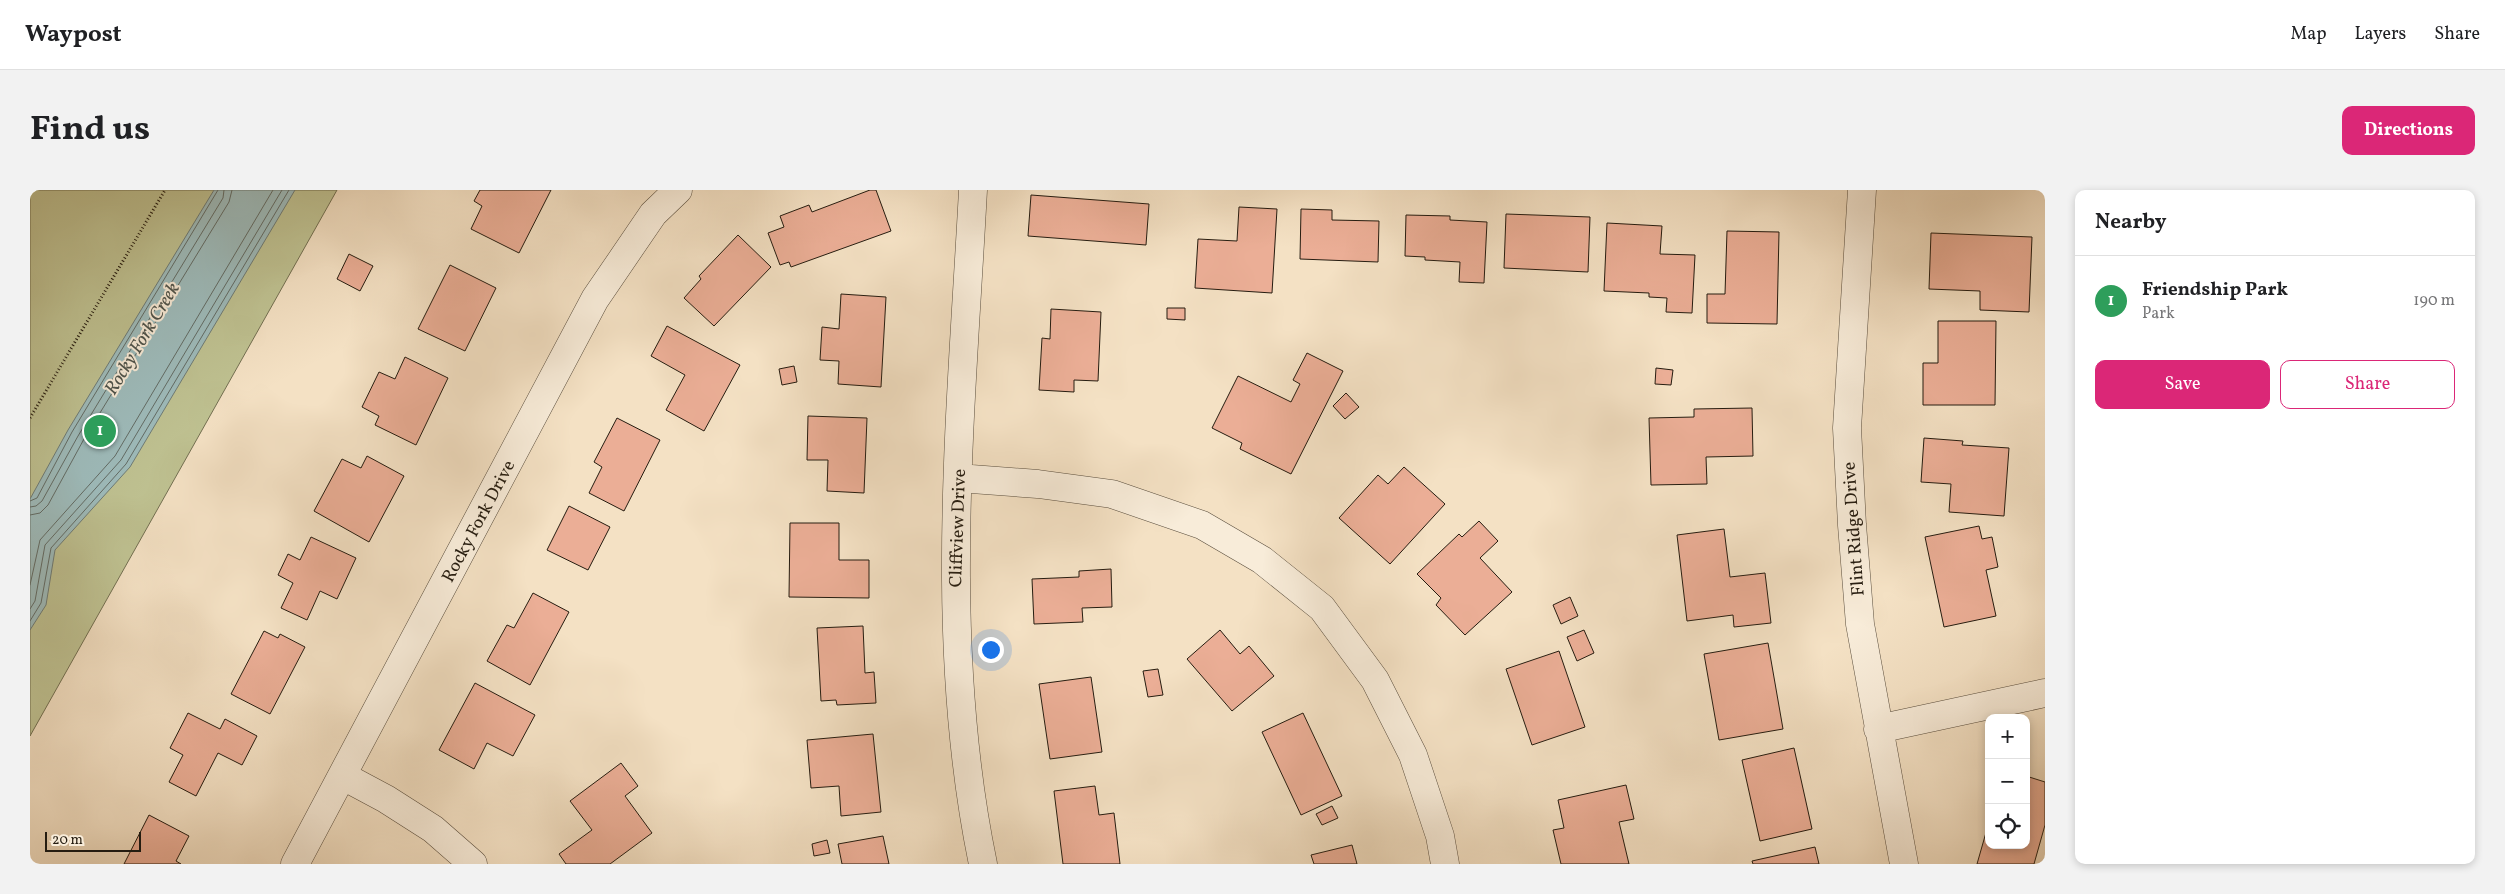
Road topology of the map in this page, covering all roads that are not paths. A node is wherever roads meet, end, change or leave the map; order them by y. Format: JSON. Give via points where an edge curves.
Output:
{"nodes":[{"id":1,"x":678,"y":190,"type":"edge"},
{"id":2,"x":973,"y":190,"type":"edge"},
{"id":3,"x":1862,"y":190,"type":"edge"},
{"id":4,"x":958,"y":478,"type":"junction"},
{"id":5,"x":2045,"y":693,"type":"edge"},
{"id":6,"x":1878,"y":729,"type":"junction"},
{"id":7,"x":343,"y":776,"type":"junction"},
{"id":8,"x":295,"y":864,"type":"edge"},
{"id":9,"x":473,"y":864,"type":"edge"},
{"id":10,"x":983,"y":864,"type":"edge"},
{"id":11,"x":1445,"y":864,"type":"edge"},
{"id":12,"x":1904,"y":864,"type":"edge"}],
"edges":[{"from":1,"to":7,"type":"street","name":"Rocky Fork Drive","via":[[652,214],[595,299]]},
{"from":2,"to":4,"type":"street","name":"Cliffview Drive"},
{"from":3,"to":6,"type":"street","name":"Flint Ridge Drive","via":[[1847,428],[1860,624]]},
{"from":4,"to":10,"type":"street","name":"Cliffview Drive","via":[[955,587],[960,710]]},
{"from":4,"to":11,"type":"street","via":[[1112,494],[1202,525],[1262,560],[1322,608],[1375,680],[1413,755],[1440,836]]},
{"from":5,"to":6,"type":"street"},
{"from":6,"to":12,"type":"street","name":"Flint Ridge Drive"},
{"from":7,"to":8,"type":"street","name":"Rocky Fork Drive"},
{"from":7,"to":9,"type":"street","via":[[433,829]]}]}
